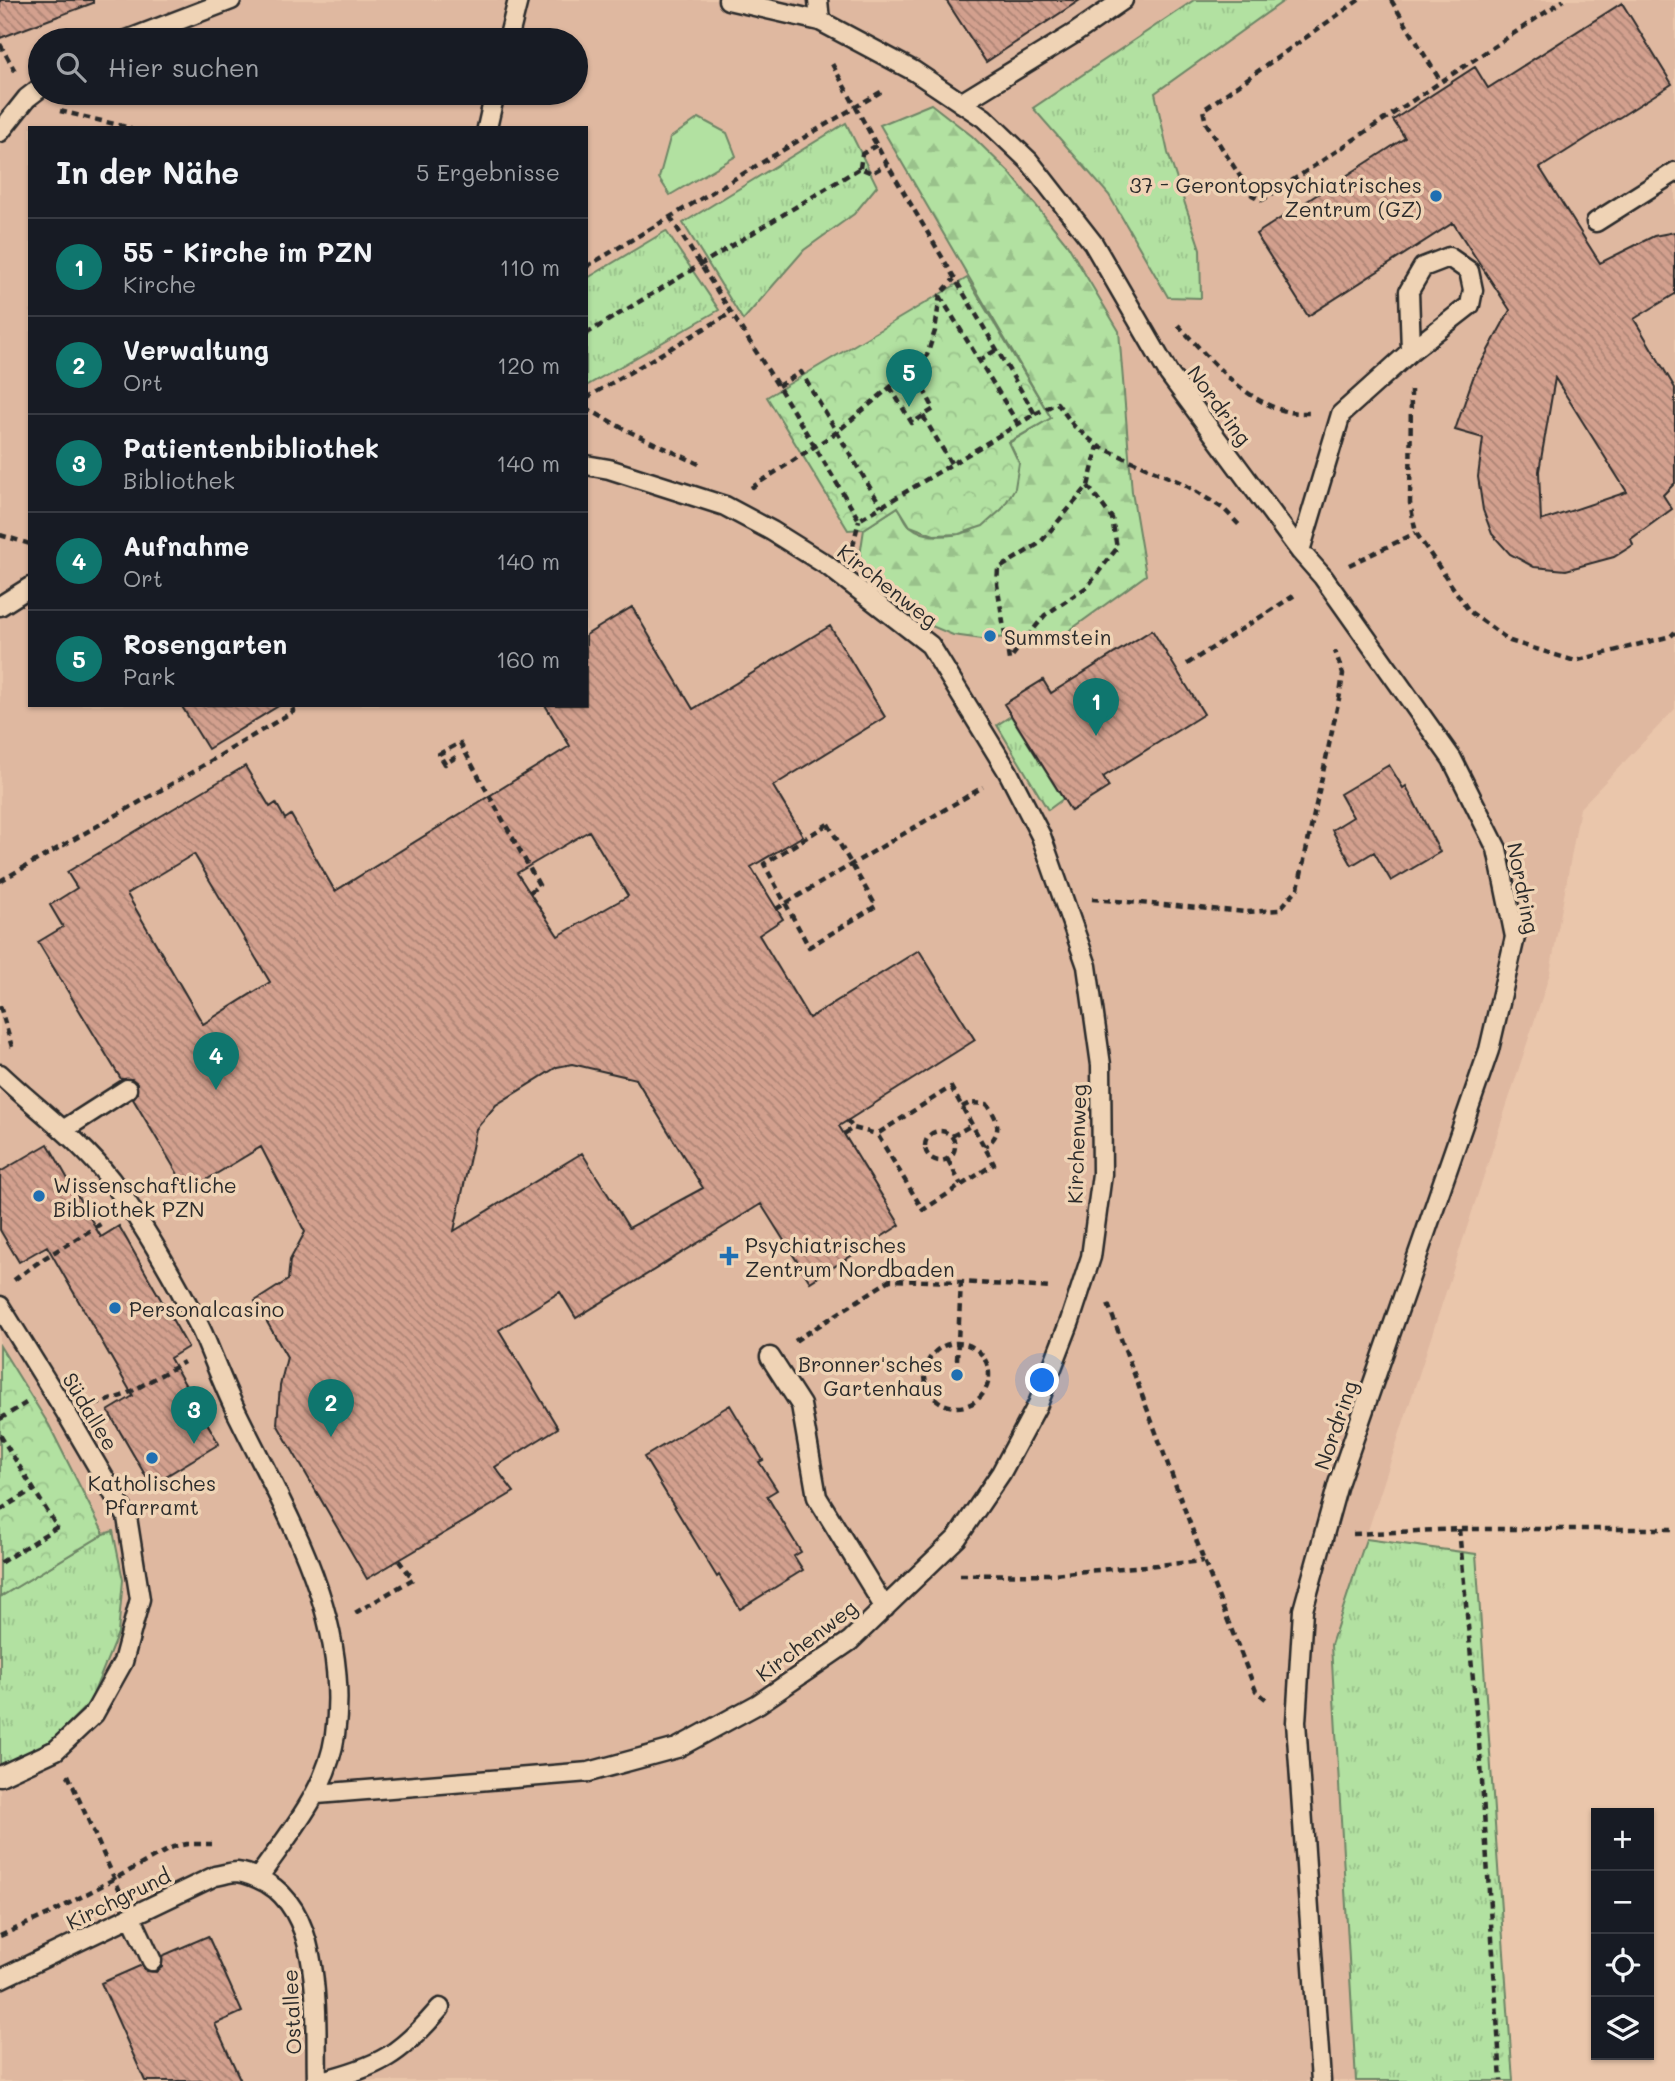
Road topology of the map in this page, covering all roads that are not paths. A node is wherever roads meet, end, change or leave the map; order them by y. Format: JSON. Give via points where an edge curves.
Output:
{"nodes":[{"id":1,"x":231,"y":0,"type":"edge"},
{"id":2,"x":518,"y":0,"type":"edge"},
{"id":3,"x":729,"y":0,"type":"edge"},
{"id":4,"x":818,"y":0,"type":"edge"},
{"id":5,"x":1124,"y":0,"type":"edge"},
{"id":6,"x":820,"y":22,"type":"junction"},
{"id":7,"x":158,"y":28,"type":"edge"},
{"id":8,"x":511,"y":28,"type":"edge"},
{"id":9,"x":28,"y":100,"type":"edge"},
{"id":10,"x":961,"y":103,"type":"junction"},
{"id":11,"x":492,"y":105,"type":"edge"},
{"id":12,"x":487,"y":126,"type":"edge"},
{"id":13,"x":0,"y":132,"type":"edge"},
{"id":14,"x":1675,"y":172,"type":"edge"},
{"id":15,"x":1596,"y":222,"type":"dead end"},
{"id":16,"x":1411,"y":351,"type":"junction"},
{"id":17,"x":588,"y":465,"type":"edge"},
{"id":18,"x":1300,"y":551,"type":"junction"},
{"id":19,"x":28,"y":588,"type":"edge"},
{"id":20,"x":0,"y":606,"type":"edge"},
{"id":21,"x":0,"y":1074,"type":"edge"},
{"id":22,"x":127,"y":1089,"type":"dead end"},
{"id":23,"x":63,"y":1130,"type":"junction"},
{"id":24,"x":0,"y":1307,"type":"edge"},
{"id":25,"x":770,"y":1357,"type":"road end"},
{"id":26,"x":885,"y":1608,"type":"junction"},
{"id":27,"x":0,"y":1776,"type":"edge"},
{"id":28,"x":317,"y":1794,"type":"junction"},
{"id":29,"x":258,"y":1878,"type":"junction"},
{"id":30,"x":132,"y":1918,"type":"junction"},
{"id":31,"x":152,"y":1961,"type":"dead end"},
{"id":32,"x":0,"y":1979,"type":"edge"},
{"id":33,"x":440,"y":2008,"type":"dead end"},
{"id":34,"x":319,"y":2081,"type":"edge"},
{"id":35,"x":1321,"y":2081,"type":"edge"}],
"edges":[{"from":1,"to":7,"type":"lane"},
{"from":2,"to":8,"type":"lane"},
{"from":3,"to":6,"type":"lane","name":"Nordring"},
{"from":4,"to":6,"type":"lane"},
{"from":5,"to":10,"type":"lane"},
{"from":6,"to":10,"type":"lane","name":"Nordring","via":[[915,71]]},
{"from":9,"to":13,"type":"lane"},
{"from":10,"to":18,"type":"lane","name":"Nordring","via":[[984,118],[1029,161],[1093,243],[1169,374]]},
{"from":11,"to":12,"type":"lane"},
{"from":14,"to":15,"type":"lane"},
{"from":16,"to":16,"type":"lane","via":[[1409,291],[1423,267],[1449,257],[1469,271],[1470,305]]},
{"from":16,"to":18,"type":"lane","via":[[1341,414]]},
{"from":17,"to":26,"type":"lane","name":"Kirchenweg","via":[[725,506],[828,566],[930,645],[1041,836],[1087,966],[1101,1065],[1102,1174],[1091,1257],[1038,1404],[1001,1473],[957,1538]]},
{"from":18,"to":35,"type":"lane","name":"Nordring","via":[[1452,760],[1497,849],[1515,937],[1489,1050],[1338,1484],[1303,1610],[1296,1722]]},
{"from":19,"to":20,"type":"lane"},
{"from":21,"to":23,"type":"lane"},
{"from":22,"to":23,"type":"lane"},
{"from":23,"to":28,"type":"lane","via":[[110,1180],[203,1332],[238,1415],[290,1516],[322,1598],[337,1686],[335,1735]]},
{"from":24,"to":27,"type":"lane","name":"Südallee","via":[[127,1517],[140,1599],[123,1662],[94,1714],[56,1750]]},
{"from":25,"to":26,"type":"lane","via":[[801,1405],[817,1497]]},
{"from":26,"to":28,"type":"lane","name":"Kirchenweg","via":[[850,1641],[758,1704],[677,1748],[589,1772]]},
{"from":28,"to":29,"type":"lane"},
{"from":29,"to":30,"type":"lane","name":"Kirchgrund","via":[[236,1872],[215,1876]]},
{"from":29,"to":34,"type":"lane","name":"Ostallee","via":[[279,1890],[299,1918],[312,1962]]},
{"from":30,"to":31,"type":"lane"},
{"from":30,"to":32,"type":"lane","name":"Kirchgrund"},
{"from":33,"to":34,"type":"lane","via":[[416,2036],[386,2060]]}]}
